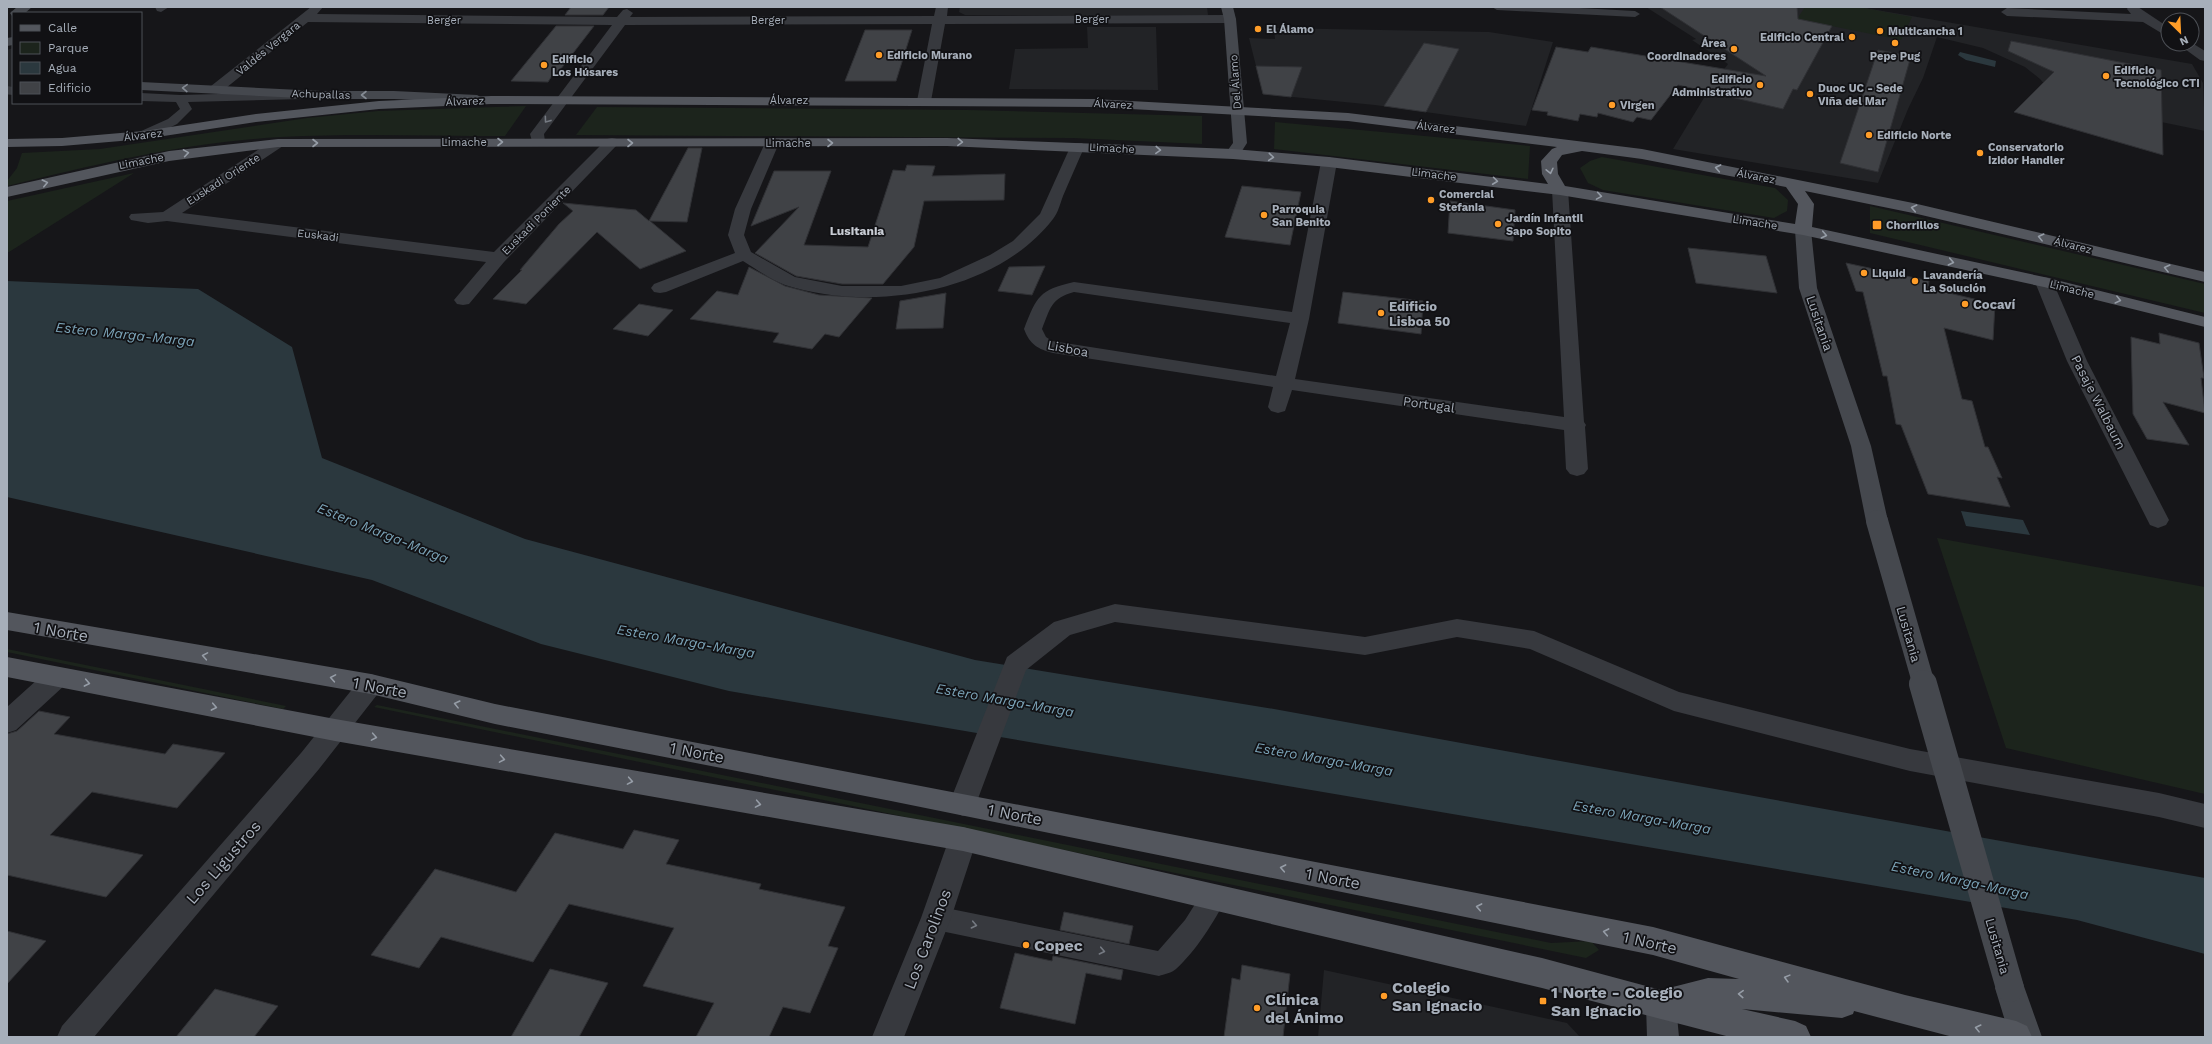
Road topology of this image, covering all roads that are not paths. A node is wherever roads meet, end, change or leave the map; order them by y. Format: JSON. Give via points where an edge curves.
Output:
{"nodes":[{"id":1,"x":318,"y":7,"type":"edge"},
{"id":2,"x":630,"y":7,"type":"edge"},
{"id":3,"x":1497,"y":7,"type":"edge"},
{"id":4,"x":2130,"y":7,"type":"edge"},
{"id":5,"x":2007,"y":12,"type":"dead end"},
{"id":6,"x":941,"y":13,"type":"edge"},
{"id":7,"x":1228,"y":13,"type":"edge"},
{"id":8,"x":1635,"y":14,"type":"dead end"},
{"id":9,"x":305,"y":18,"type":"junction"},
{"id":10,"x":2144,"y":18,"type":"junction"},
{"id":11,"x":621,"y":21,"type":"junction"},
{"id":12,"x":2160,"y":28,"type":"edge"},
{"id":13,"x":142,"y":86,"type":"edge"},
{"id":14,"x":216,"y":89,"type":"junction"},
{"id":15,"x":321,"y":95,"type":"junction"},
{"id":16,"x":142,"y":98,"type":"edge"},
{"id":17,"x":180,"y":99,"type":"junction"},
{"id":18,"x":501,"y":100,"type":"junction"},
{"id":19,"x":562,"y":100,"type":"junction"},
{"id":20,"x":924,"y":101,"type":"junction"},
{"id":21,"x":1236,"y":110,"type":"junction"},
{"id":22,"x":144,"y":135,"type":"junction"},
{"id":23,"x":538,"y":142,"type":"junction"},
{"id":24,"x":612,"y":142,"type":"junction"},
{"id":25,"x":7,"y":143,"type":"edge"},
{"id":26,"x":278,"y":143,"type":"junction"},
{"id":27,"x":772,"y":143,"type":"junction"},
{"id":28,"x":1077,"y":146,"type":"junction"},
{"id":29,"x":1584,"y":146,"type":"junction"},
{"id":30,"x":1232,"y":154,"type":"junction"},
{"id":31,"x":1329,"y":162,"type":"junction"},
{"id":32,"x":1791,"y":183,"type":"junction"},
{"id":33,"x":1560,"y":190,"type":"junction"},
{"id":34,"x":7,"y":192,"type":"edge"},
{"id":35,"x":167,"y":216,"type":"junction"},
{"id":36,"x":137,"y":217,"type":"dead end"},
{"id":37,"x":1803,"y":230,"type":"junction"},
{"id":38,"x":744,"y":254,"type":"junction"},
{"id":39,"x":498,"y":258,"type":"junction"},
{"id":40,"x":2205,"y":277,"type":"edge"},
{"id":41,"x":2044,"y":282,"type":"junction"},
{"id":42,"x":660,"y":288,"type":"dead end"},
{"id":43,"x":463,"y":300,"type":"dead end"},
{"id":44,"x":1300,"y":319,"type":"junction"},
{"id":45,"x":2205,"y":322,"type":"edge"},
{"id":46,"x":1283,"y":383,"type":"junction"},
{"id":47,"x":1278,"y":407,"type":"dead end"},
{"id":48,"x":1576,"y":426,"type":"junction"},
{"id":49,"x":1577,"y":469,"type":"dead end"},
{"id":50,"x":2158,"y":520,"type":"dead end"},
{"id":51,"x":7,"y":621,"type":"edge"},
{"id":52,"x":7,"y":667,"type":"edge"},
{"id":53,"x":57,"y":677,"type":"junction"},
{"id":54,"x":372,"y":684,"type":"junction"},
{"id":55,"x":7,"y":723,"type":"edge"},
{"id":56,"x":335,"y":730,"type":"junction"},
{"id":57,"x":963,"y":804,"type":"junction"},
{"id":58,"x":2205,"y":816,"type":"edge"},
{"id":59,"x":963,"y":839,"type":"junction"},
{"id":60,"x":1213,"y":898,"type":"junction"},
{"id":61,"x":936,"y":918,"type":"junction"},
{"id":62,"x":1661,"y":1005,"type":"junction"},
{"id":63,"x":1905,"y":1010,"type":"junction"},
{"id":64,"x":73,"y":1037,"type":"edge"},
{"id":65,"x":888,"y":1037,"type":"edge"},
{"id":66,"x":1663,"y":1037,"type":"edge"},
{"id":67,"x":1795,"y":1037,"type":"edge"},
{"id":68,"x":2016,"y":1037,"type":"edge"},
{"id":69,"x":2026,"y":1037,"type":"edge"}],
"edges":[{"from":1,"to":9,"type":"street","name":"Valdés Vergara"},
{"from":2,"to":11,"type":"street"},
{"from":3,"to":8,"type":"lane"},
{"from":4,"to":10,"type":"street"},
{"from":5,"to":10,"type":"street"},
{"from":6,"to":7,"type":"street","name":"Berger"},
{"from":6,"to":11,"type":"street","name":"Berger"},
{"from":6,"to":20,"type":"street"},
{"from":7,"to":21,"type":"street","name":"Del Álamo"},
{"from":9,"to":11,"type":"street","name":"Berger"},
{"from":9,"to":14,"type":"street","name":"Valdés Vergara"},
{"from":10,"to":12,"type":"street"},
{"from":11,"to":19,"type":"street"},
{"from":14,"to":13,"type":"street","name":"Achupallas","one_way":true},
{"from":14,"to":15,"type":"street","name":"Achupallas"},
{"from":15,"to":17,"type":"lane"},
{"from":18,"to":15,"type":"street","name":"Achupallas","one_way":true,"via":[[394,95]]},
{"from":16,"to":17,"type":"lane"},
{"from":17,"to":22,"type":"lane","via":[[186,109],[183,114]]},
{"from":18,"to":19,"type":"main road","name":"Álvarez"},
{"from":18,"to":22,"type":"main road","name":"Álvarez","via":[[342,108]]},
{"from":19,"to":20,"type":"main road","name":"Álvarez"},
{"from":19,"to":23,"type":"street","one_way":true,"via":[[537,134]]},
{"from":20,"to":21,"type":"main road","name":"Álvarez","via":[[1094,103]]},
{"from":21,"to":29,"type":"main road","name":"Álvarez","via":[[1356,118]]},
{"from":21,"to":30,"type":"street","name":"Del Álamo","via":[[1240,143]]},
{"from":22,"to":25,"type":"main road","name":"Álvarez","via":[[62,142]]},
{"from":23,"to":24,"type":"main road","name":"Limache"},
{"from":26,"to":23,"type":"main road","name":"Limache","one_way":true},
{"from":24,"to":27,"type":"main road","name":"Limache","one_way":true},
{"from":24,"to":39,"type":"street","name":"Euskadi Poniente"},
{"from":34,"to":26,"type":"main road","name":"Limache","one_way":true,"via":[[169,156]]},
{"from":26,"to":35,"type":"street","name":"Euskadi Oriente"},
{"from":27,"to":28,"type":"main road","name":"Limache","one_way":true,"via":[[946,142]]},
{"from":27,"to":38,"type":"street","via":[[743,209],[736,235]]},
{"from":28,"to":30,"type":"main road","name":"Limache","one_way":true},
{"from":28,"to":38,"type":"street","via":[[1047,216],[1019,244],[996,259],[946,282],[900,291],[842,291],[790,281]]},
{"from":32,"to":29,"type":"main road","name":"Álvarez","one_way":true,"via":[[1666,158]]},
{"from":29,"to":33,"type":"main road","one_way":true,"via":[[1558,152],[1549,161],[1550,174]]},
{"from":30,"to":31,"type":"main road","name":"Limache","one_way":true},
{"from":31,"to":33,"type":"main road","name":"Limache","one_way":true},
{"from":31,"to":44,"type":"street"},
{"from":32,"to":37,"type":"main road","via":[[1806,204]]},
{"from":40,"to":32,"type":"main road","name":"Álvarez","one_way":true,"via":[[1963,219]]},
{"from":33,"to":37,"type":"main road","name":"Limache","one_way":true},
{"from":33,"to":48,"type":"street"},
{"from":35,"to":36,"type":"street","name":"Euskadi"},
{"from":35,"to":39,"type":"street","name":"Euskadi"},
{"from":37,"to":41,"type":"main road","name":"Limache","one_way":true},
{"from":37,"to":69,"type":"street","name":"Lusitania","bridge":true,"via":[[1808,288],[1861,446],[1877,522]]},
{"from":38,"to":42,"type":"street"},
{"from":39,"to":43,"type":"street","name":"Euskadi Poniente"},
{"from":41,"to":45,"type":"main road","name":"Limache","one_way":true},
{"from":41,"to":50,"type":"street","name":"Pasaje Walbaum","via":[[2077,361]]},
{"from":44,"to":46,"type":"street"},
{"from":44,"to":46,"type":"street","name":"Lisboa","via":[[1074,287],[1056,291],[1044,299],[1033,329],[1036,339],[1044,345]]},
{"from":46,"to":47,"type":"street"},
{"from":46,"to":48,"type":"street","name":"Portugal"},
{"from":48,"to":49,"type":"street"},
{"from":54,"to":51,"type":"main road","name":"1 Norte","one_way":true},
{"from":52,"to":53,"type":"main road"},
{"from":53,"to":55,"type":"street"},
{"from":53,"to":56,"type":"main road","one_way":true},
{"from":54,"to":56,"type":"street","name":"Los Ligustros"},
{"from":57,"to":54,"type":"main road","name":"1 Norte","one_way":true,"via":[[495,714]]},
{"from":56,"to":59,"type":"main road","one_way":true},
{"from":56,"to":64,"type":"street","name":"Los Ligustros"},
{"from":57,"to":58,"type":"street","via":[[1016,664],[1062,628],[1115,613],[1365,646],[1457,628],[1534,640],[1674,701],[1910,760],[2159,805]]},
{"from":63,"to":57,"type":"main road","name":"1 Norte","one_way":true,"via":[[1653,941]]},
{"from":59,"to":60,"type":"main road"},
{"from":59,"to":61,"type":"street","name":"Los Carolinos"},
{"from":61,"to":60,"type":"lane","one_way":true,"via":[[1159,964],[1166,961],[1194,928]]},
{"from":60,"to":62,"type":"main road","via":[[1542,973]]},
{"from":61,"to":65,"type":"street","name":"Los Carolinos"},
{"from":63,"to":62,"type":"main road","one_way":true,"via":[[1708,992]]},
{"from":62,"to":66,"type":"street"},
{"from":62,"to":67,"type":"main road"},
{"from":68,"to":63,"type":"main road","name":"1 Norte","one_way":true}]}
